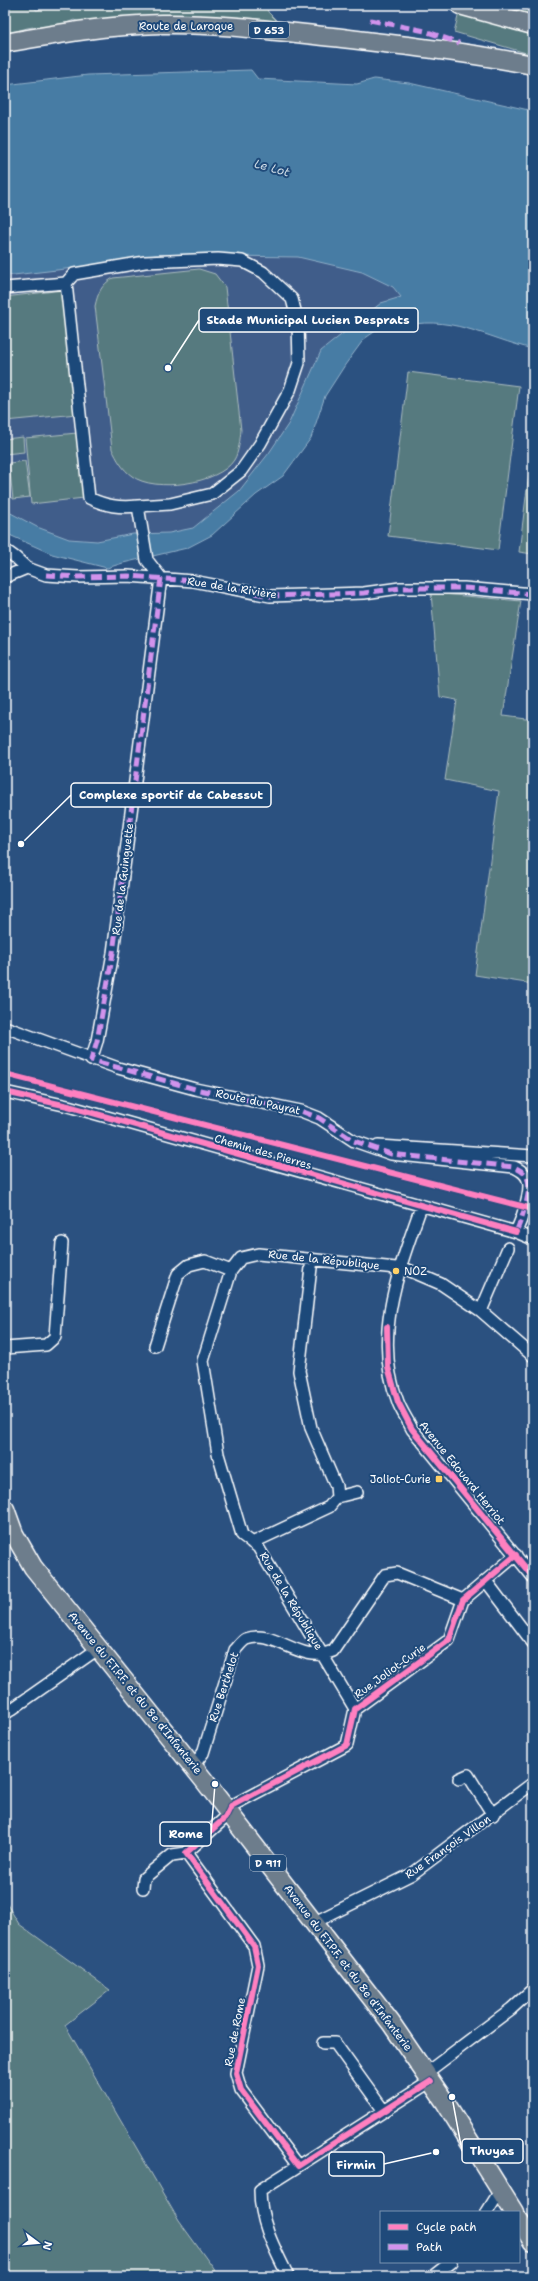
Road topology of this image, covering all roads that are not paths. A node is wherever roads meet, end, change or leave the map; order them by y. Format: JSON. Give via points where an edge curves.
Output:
{"nodes":[{"id":1,"x":460,"y":5,"type":"edge"},
{"id":2,"x":533,"y":25,"type":"edge"},
{"id":3,"x":5,"y":43,"type":"edge"},
{"id":4,"x":533,"y":65,"type":"edge"},
{"id":5,"x":66,"y":283,"type":"junction"},
{"id":6,"x":5,"y":288,"type":"edge"},
{"id":7,"x":138,"y":506,"type":"junction"},
{"id":8,"x":5,"y":550,"type":"edge"},
{"id":9,"x":27,"y":568,"type":"junction"},
{"id":10,"x":5,"y":577,"type":"edge"},
{"id":11,"x":161,"y":578,"type":"junction"},
{"id":12,"x":533,"y":594,"type":"edge"},
{"id":13,"x":5,"y":1027,"type":"edge"},
{"id":14,"x":91,"y":1060,"type":"junction"},
{"id":15,"x":5,"y":1092,"type":"edge"},
{"id":16,"x":374,"y":1147,"type":"junction"},
{"id":17,"x":533,"y":1156,"type":"edge"},
{"id":18,"x":421,"y":1207,"type":"junction"},
{"id":19,"x":516,"y":1232,"type":"junction"},
{"id":20,"x":533,"y":1239,"type":"edge"},
{"id":21,"x":62,"y":1243,"type":"dead end"},
{"id":22,"x":508,"y":1248,"type":"dead end"},
{"id":23,"x":312,"y":1259,"type":"junction"},
{"id":24,"x":400,"y":1268,"type":"junction"},
{"id":25,"x":231,"y":1271,"type":"junction"},
{"id":26,"x":482,"y":1311,"type":"junction"},
{"id":27,"x":155,"y":1346,"type":"dead end"},
{"id":28,"x":5,"y":1348,"type":"edge"},
{"id":29,"x":533,"y":1356,"type":"edge"},
{"id":30,"x":357,"y":1492,"type":"dead end"},
{"id":31,"x":336,"y":1498,"type":"junction"},
{"id":32,"x":7,"y":1519,"type":"edge"},
{"id":33,"x":252,"y":1543,"type":"junction"},
{"id":34,"x":516,"y":1555,"type":"junction"},
{"id":35,"x":533,"y":1577,"type":"edge"},
{"id":36,"x":486,"y":1581,"type":"junction"},
{"id":37,"x":463,"y":1600,"type":"junction"},
{"id":38,"x":533,"y":1643,"type":"edge"},
{"id":39,"x":99,"y":1648,"type":"junction"},
{"id":40,"x":323,"y":1655,"type":"junction"},
{"id":41,"x":355,"y":1709,"type":"junction"},
{"id":42,"x":5,"y":1713,"type":"edge"},
{"id":43,"x":192,"y":1766,"type":"junction"},
{"id":44,"x":459,"y":1779,"type":"dead end"},
{"id":45,"x":533,"y":1783,"type":"edge"},
{"id":46,"x":228,"y":1813,"type":"junction"},
{"id":47,"x":493,"y":1815,"type":"junction"},
{"id":48,"x":186,"y":1853,"type":"junction"},
{"id":49,"x":143,"y":1888,"type":"dead end"},
{"id":50,"x":315,"y":1922,"type":"junction"},
{"id":51,"x":533,"y":1989,"type":"edge"},
{"id":52,"x":323,"y":2043,"type":"dead end"},
{"id":53,"x":428,"y":2077,"type":"junction"},
{"id":54,"x":384,"y":2111,"type":"junction"},
{"id":55,"x":298,"y":2166,"type":"junction"},
{"id":56,"x":502,"y":2193,"type":"junction"},
{"id":57,"x":488,"y":2211,"type":"edge"},
{"id":58,"x":513,"y":2211,"type":"edge"},
{"id":59,"x":520,"y":2222,"type":"edge"},
{"id":60,"x":533,"y":2242,"type":"edge"},
{"id":61,"x":450,"y":2263,"type":"edge"},
{"id":62,"x":288,"y":2276,"type":"edge"},
{"id":63,"x":433,"y":2276,"type":"edge"}],
"edges":[{"from":1,"to":2,"type":"main road"},
{"from":3,"to":4,"type":"main road","name":"Route de Laroque","number":"D 653","via":[[67,32],[127,26],[161,24],[239,27],[464,52]]},
{"from":5,"to":6,"type":"street"},
{"from":5,"to":7,"type":"street","via":[[89,498],[107,506]]},
{"from":5,"to":7,"type":"street","via":[[74,274],[145,262],[242,261],[263,272],[292,299],[298,322],[299,363],[290,390],[260,444],[241,471],[212,494],[170,504]]},
{"from":7,"to":11,"type":"street","via":[[147,560]]},
{"from":8,"to":9,"type":"street"},
{"from":9,"to":10,"type":"street"},
{"from":9,"to":11,"type":"street","name":"Rue de la Rivière","via":[[46,575]]},
{"from":11,"to":12,"type":"street","name":"Rue de la Rivière","via":[[193,581],[270,596],[400,588],[464,588]]},
{"from":11,"to":14,"type":"street","name":"Rue de la Guinguette","via":[[113,953],[97,1041]]},
{"from":13,"to":14,"type":"street","name":"Route du Payrat"},
{"from":14,"to":16,"type":"street","name":"Route du Payrat","via":[[195,1089],[301,1111],[319,1118],[354,1141]]},
{"from":15,"to":18,"type":"street","name":"Chemin des Pierres","via":[[68,1106]]},
{"from":16,"to":17,"type":"street","via":[[381,1145]]},
{"from":16,"to":19,"type":"street","name":"Route du Payrat","via":[[390,1154],[514,1167],[528,1180],[528,1189]]},
{"from":18,"to":19,"type":"street","name":"Chemin des Pierres"},
{"from":18,"to":24,"type":"street","name":"Avenue Edouard Herriot"},
{"from":19,"to":20,"type":"street"},
{"from":21,"to":28,"type":"street","via":[[55,1337],[46,1345]]},
{"from":22,"to":26,"type":"street"},
{"from":23,"to":24,"type":"street","name":"Rue de la République"},
{"from":23,"to":25,"type":"street","name":"Rue de la République","via":[[258,1254],[241,1258]]},
{"from":23,"to":31,"type":"street","via":[[300,1371],[311,1428],[336,1486]]},
{"from":24,"to":26,"type":"street","name":"Rue de la République","via":[[441,1284]]},
{"from":24,"to":34,"type":"street","name":"Avenue Edouard Herriot","via":[[387,1327],[388,1367],[398,1402],[412,1429]]},
{"from":25,"to":27,"type":"street","via":[[205,1261],[189,1265],[178,1274]]},
{"from":25,"to":33,"type":"street","name":"Rue de la République","via":[[203,1361],[218,1454],[242,1535]]},
{"from":26,"to":29,"type":"street","name":"Rue de la République"},
{"from":30,"to":31,"type":"street"},
{"from":31,"to":33,"type":"street","via":[[329,1507]]},
{"from":32,"to":39,"type":"main road","name":"Avenue du F.T.P.F. et du 8e d'Infanterie","number":"D 911","via":[[33,1567]]},
{"from":33,"to":40,"type":"street","name":"Rue de la République","via":[[258,1547]]},
{"from":34,"to":35,"type":"street","name":"Avenue Edouard Herriot"},
{"from":34,"to":36,"type":"street"},
{"from":36,"to":37,"type":"street"},
{"from":36,"to":38,"type":"street"},
{"from":37,"to":40,"type":"street","via":[[397,1572],[385,1575],[333,1651]]},
{"from":37,"to":41,"type":"street","name":"Rue Joliot-Curie","via":[[449,1640]]},
{"from":39,"to":42,"type":"street"},
{"from":39,"to":43,"type":"main road","name":"Avenue du F.T.P.F. et du 8e d'Infanterie","number":"D 911"},
{"from":40,"to":41,"type":"street","name":"Rue de la République"},
{"from":40,"to":43,"type":"street","name":"Rue Berthelot","via":[[312,1655],[262,1637],[246,1640],[234,1650],[203,1753]]},
{"from":41,"to":46,"type":"street","name":"Rue Joliot-Curie","via":[[347,1745],[231,1806]]},
{"from":43,"to":46,"type":"main road","name":"Avenue du F.T.P.F. et du 8e d'Infanterie","number":"D 911"},
{"from":44,"to":47,"type":"street","via":[[468,1775]]},
{"from":45,"to":47,"type":"street","name":"Rue François Villon"},
{"from":46,"to":48,"type":"street"},
{"from":46,"to":50,"type":"main road","name":"Avenue du F.T.P.F. et du 8e d'Infanterie","number":"D 911"},
{"from":47,"to":50,"type":"street","name":"Rue François Villon","via":[[412,1874]]},
{"from":48,"to":49,"type":"street","via":[[172,1855],[144,1878]]},
{"from":48,"to":55,"type":"street","name":"Rue de Rome","via":[[254,1946],[258,1965],[236,2073],[241,2090]]},
{"from":50,"to":53,"type":"main road","name":"Avenue du F.T.P.F. et du 8e d'Infanterie","number":"D 911","via":[[391,2022]]},
{"from":51,"to":53,"type":"street"},
{"from":52,"to":54,"type":"street","via":[[335,2043]]},
{"from":53,"to":54,"type":"street"},
{"from":53,"to":56,"type":"main road","name":"Avenue du F.T.P.F. et du 8e d'Infanterie","number":"D 911"},
{"from":54,"to":55,"type":"street"},
{"from":55,"to":62,"type":"street","via":[[260,2190],[260,2205],[269,2236]]},
{"from":56,"to":57,"type":"street","via":[[497,2196]]},
{"from":56,"to":58,"type":"main road","name":"Avenue du F.T.P.F. et du 8e d'Infanterie","number":"D 911"},
{"from":59,"to":60,"type":"main road"},
{"from":61,"to":63,"type":"street"}]}
